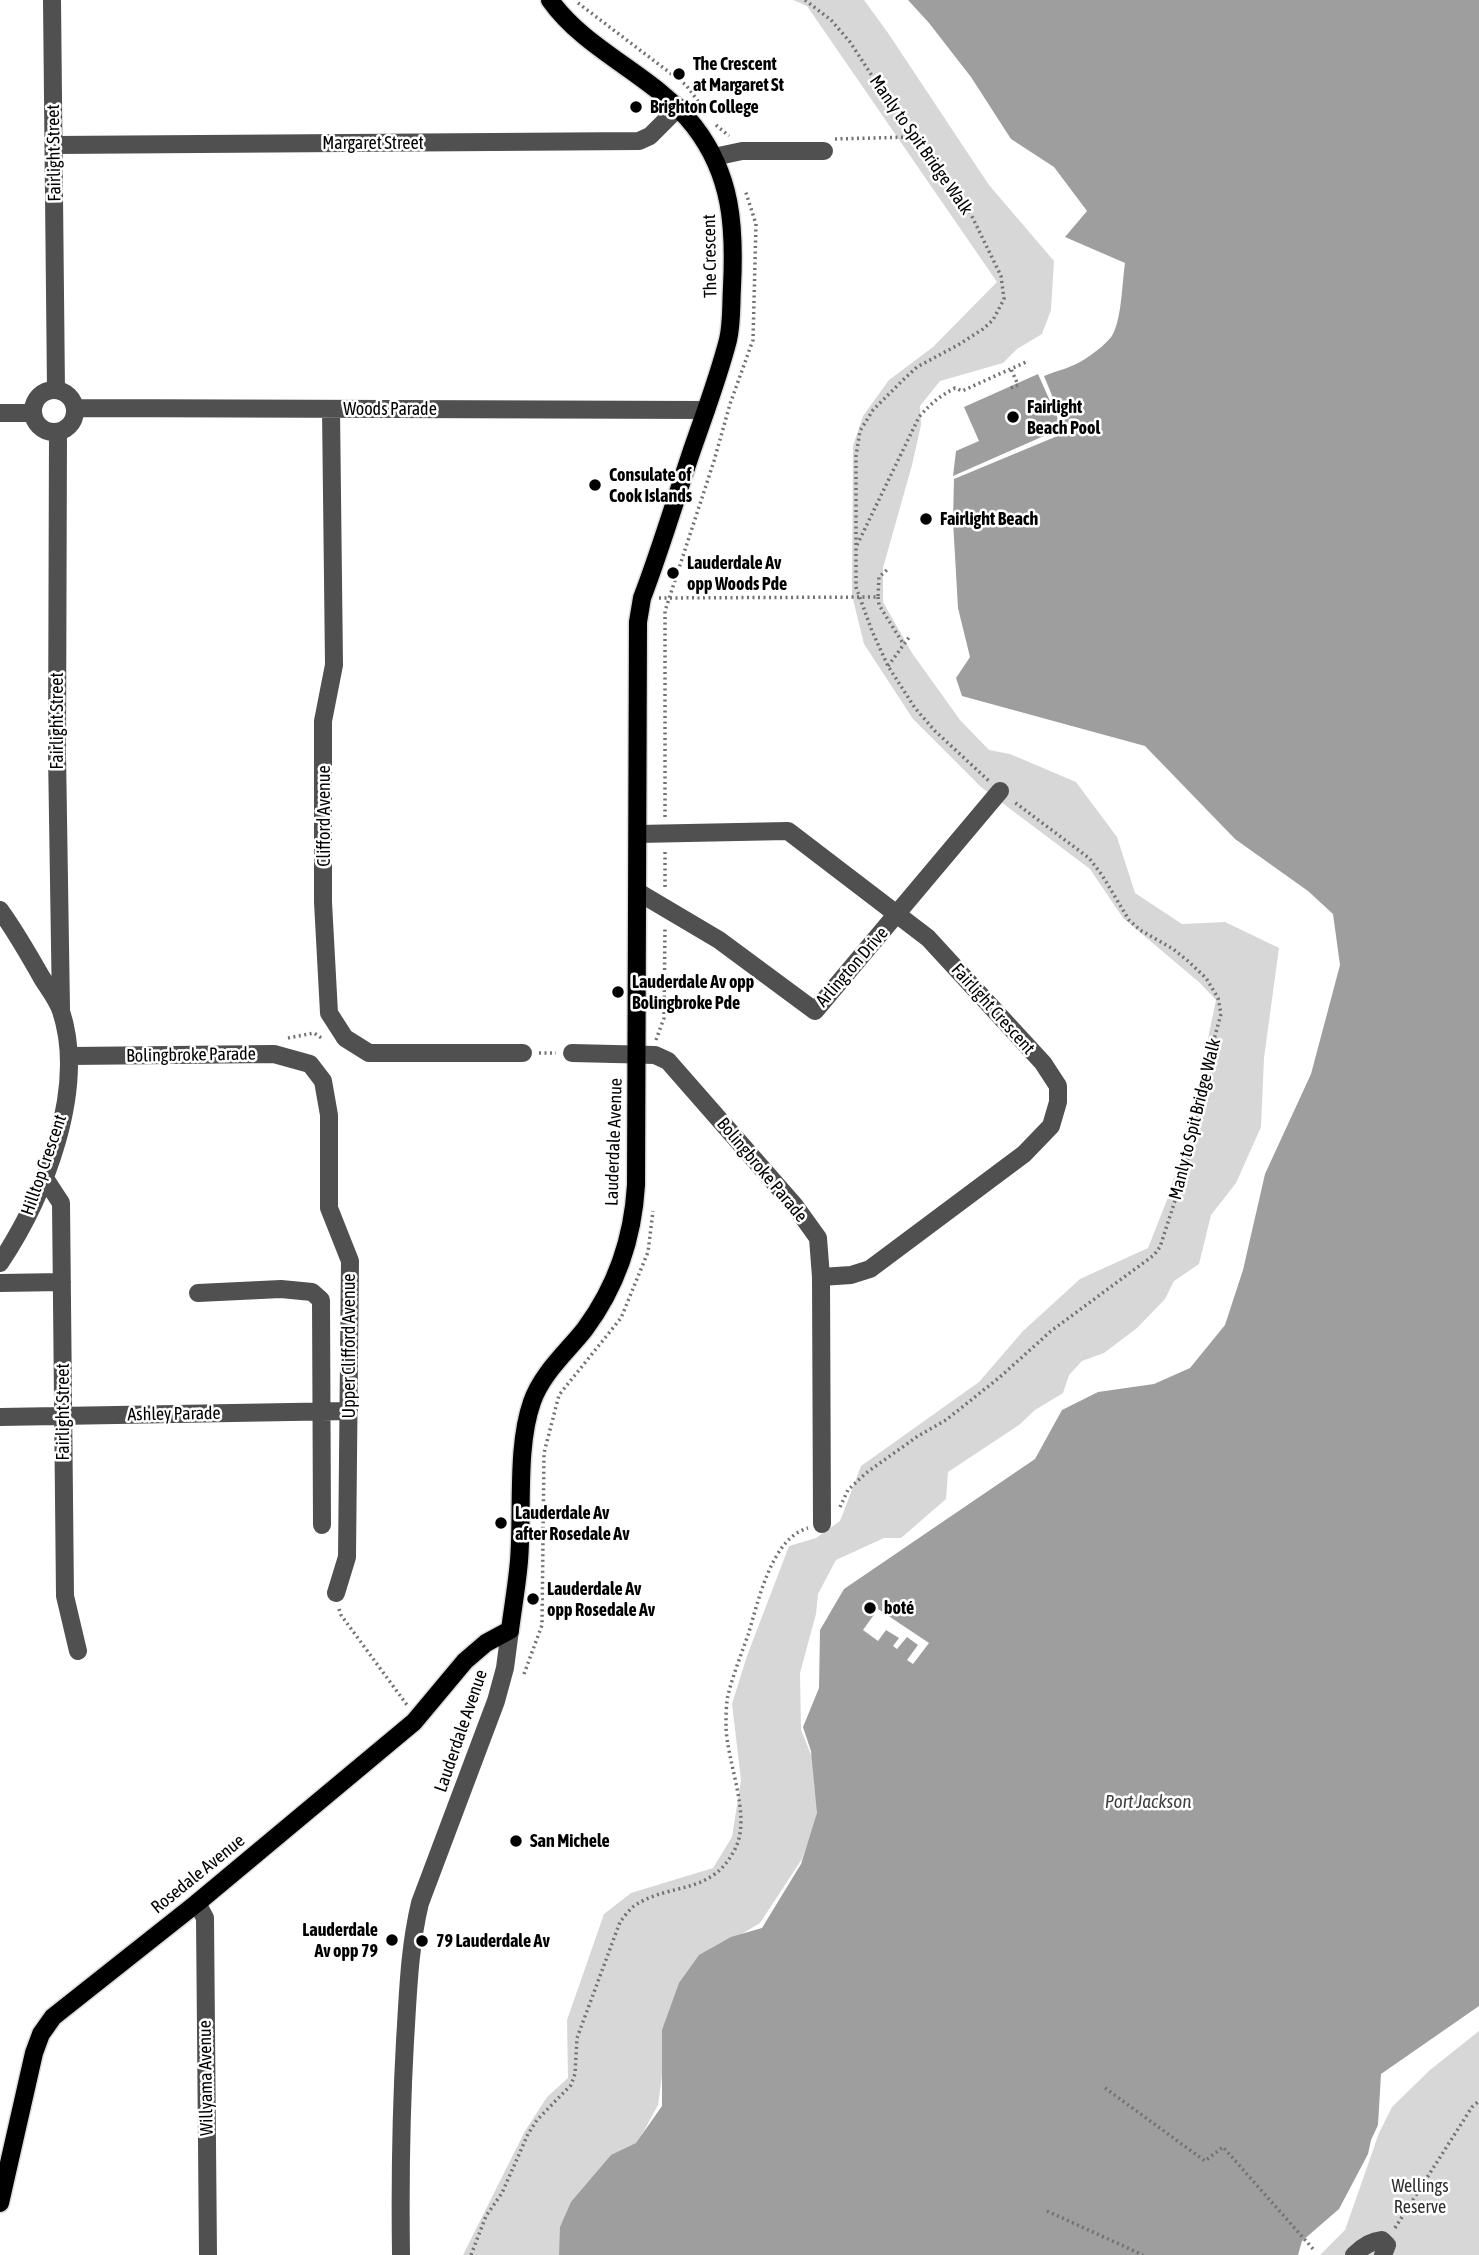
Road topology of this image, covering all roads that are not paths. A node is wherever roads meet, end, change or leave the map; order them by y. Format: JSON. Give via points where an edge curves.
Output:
{"nodes":[{"id":1,"x":52,"y":0,"type":"edge"},
{"id":2,"x":551,"y":0,"type":"edge"},
{"id":3,"x":679,"y":107,"type":"junction"},
{"id":4,"x":54,"y":145,"type":"junction"},
{"id":5,"x":824,"y":150,"type":"road end"},
{"id":6,"x":714,"y":157,"type":"junction"},
{"id":7,"x":56,"y":390,"type":"junction"},
{"id":8,"x":75,"y":408,"type":"junction"},
{"id":9,"x":331,"y":409,"type":"junction"},
{"id":10,"x":706,"y":410,"type":"junction"},
{"id":11,"x":0,"y":413,"type":"edge"},
{"id":12,"x":33,"y":413,"type":"junction"},
{"id":13,"x":58,"y":432,"type":"junction"},
{"id":14,"x":691,"y":454,"type":"joint"},
{"id":15,"x":1000,"y":792,"type":"road end"},
{"id":16,"x":638,"y":834,"type":"junction"},
{"id":17,"x":638,"y":892,"type":"junction"},
{"id":18,"x":897,"y":915,"type":"junction"},
{"id":19,"x":3,"y":920,"type":"edge"},
{"id":20,"x":61,"y":1009,"type":"junction"},
{"id":21,"x":523,"y":1053,"type":"road end"},
{"id":22,"x":572,"y":1053,"type":"road end"},
{"id":23,"x":638,"y":1054,"type":"junction"},
{"id":24,"x":70,"y":1056,"type":"junction"},
{"id":25,"x":310,"y":1064,"type":"joint"},
{"id":26,"x":44,"y":1177,"type":"junction"},
{"id":27,"x":0,"y":1263,"type":"edge"},
{"id":28,"x":821,"y":1277,"type":"junction"},
{"id":29,"x":62,"y":1282,"type":"junction"},
{"id":30,"x":0,"y":1283,"type":"edge"},
{"id":31,"x":198,"y":1293,"type":"dead end"},
{"id":32,"x":349,"y":1411,"type":"junction"},
{"id":33,"x":322,"y":1412,"type":"junction"},
{"id":34,"x":63,"y":1416,"type":"junction"},
{"id":35,"x":0,"y":1417,"type":"edge"},
{"id":36,"x":822,"y":1524,"type":"road end"},
{"id":37,"x":322,"y":1525,"type":"dead end"},
{"id":38,"x":336,"y":1593,"type":"road end"},
{"id":39,"x":510,"y":1630,"type":"junction"},
{"id":40,"x":78,"y":1651,"type":"dead end"},
{"id":41,"x":197,"y":1903,"type":"junction"},
{"id":42,"x":0,"y":2203,"type":"edge"},
{"id":43,"x":1385,"y":2250,"type":"edge"},
{"id":44,"x":208,"y":2255,"type":"edge"},
{"id":45,"x":401,"y":2255,"type":"edge"},
{"id":46,"x":1354,"y":2255,"type":"edge"}],
"edges":[{"from":1,"to":4,"type":"street","name":"Fairlight Street"},
{"from":2,"to":3,"type":"main road","name":"The Crescent","via":[[574,27]]},
{"from":3,"to":4,"type":"street","name":"Margaret Street","via":[[639,141]]},
{"from":3,"to":6,"type":"main road","name":"The Crescent"},
{"from":4,"to":7,"type":"street","name":"Fairlight Street"},
{"from":5,"to":6,"type":"street","via":[[742,151]]},
{"from":6,"to":10,"type":"main road","name":"The Crescent","via":[[731,212],[733,277],[728,339]]},
{"from":7,"to":8,"type":"street","via":[[69,396]]},
{"from":7,"to":12,"type":"street","via":[[42,394]]},
{"from":8,"to":9,"type":"street","name":"Woods Parade"},
{"from":8,"to":13,"type":"street","via":[[70,426]]},
{"from":9,"to":10,"type":"street","name":"Woods Parade"},
{"from":9,"to":21,"type":"street","name":"Clifford Avenue","via":[[334,665],[323,721],[323,902],[329,1013],[345,1038],[369,1053]]},
{"from":10,"to":14,"type":"main road","name":"The Crescent"},
{"from":11,"to":12,"type":"street"},
{"from":12,"to":13,"type":"street","via":[[39,426]]},
{"from":13,"to":20,"type":"street","name":"Fairlight Street"},
{"from":14,"to":16,"type":"main road","name":"Lauderdale Avenue","via":[[638,622]]},
{"from":15,"to":18,"type":"street","name":"Arlington Drive"},
{"from":16,"to":17,"type":"main road","name":"Lauderdale Avenue"},
{"from":16,"to":18,"type":"street","name":"Fairlight Crescent","via":[[788,831]]},
{"from":17,"to":18,"type":"street","name":"Arlington Drive","via":[[719,940],[815,1011]]},
{"from":17,"to":23,"type":"main road","name":"Lauderdale Avenue"},
{"from":18,"to":28,"type":"street","name":"Fairlight Crescent","via":[[928,937],[1043,1063],[1058,1086],[1058,1102],[1051,1126],[1024,1154],[903,1245],[870,1269]]},
{"from":19,"to":20,"type":"street","name":"Hilltop Crescent"},
{"from":20,"to":24,"type":"street","name":"Hilltop Crescent"},
{"from":22,"to":23,"type":"street","name":"Bolingbroke Parade"},
{"from":23,"to":28,"type":"street","name":"Bolingbroke Parade","via":[[668,1061],[795,1206],[818,1238]]},
{"from":23,"to":39,"type":"main road","name":"Lauderdale Avenue","via":[[636,1185],[628,1240],[598,1309],[552,1367],[531,1404]]},
{"from":24,"to":25,"type":"street","name":"Bolingbroke Parade","via":[[274,1054]]},
{"from":24,"to":26,"type":"street","name":"Hilltop Crescent","via":[[62,1122]]},
{"from":25,"to":32,"type":"street","name":"Upper Clifford Avenue","via":[[323,1081],[329,1115],[329,1208],[350,1261]]},
{"from":26,"to":27,"type":"street","name":"Hilltop Crescent","via":[[19,1235]]},
{"from":26,"to":29,"type":"street","name":"Fairlight Street","via":[[61,1203]]},
{"from":28,"to":36,"type":"street","name":"Bolingbroke Parade"},
{"from":29,"to":30,"type":"street"},
{"from":29,"to":34,"type":"street","name":"Fairlight Street"},
{"from":31,"to":33,"type":"street","via":[[281,1289],[312,1292],[321,1300]]},
{"from":32,"to":33,"type":"street","name":"Ashley Parade"},
{"from":32,"to":38,"type":"street","name":"Upper Clifford Avenue","via":[[347,1557]]},
{"from":33,"to":34,"type":"street","name":"Ashley Parade"},
{"from":33,"to":37,"type":"street"},
{"from":34,"to":35,"type":"street","name":"Ashley Parade"},
{"from":34,"to":40,"type":"street","name":"Fairlight Street","via":[[65,1595]]},
{"from":39,"to":41,"type":"main road","name":"Rosedale Avenue","via":[[465,1661],[416,1718]]},
{"from":39,"to":45,"type":"street","name":"Lauderdale Avenue","via":[[496,1701],[412,1935],[403,2085]]},
{"from":41,"to":42,"type":"main road","name":"Rosedale Avenue","via":[[53,2017],[41,2034]]},
{"from":41,"to":44,"type":"street","name":"Willyama Avenue","via":[[205,1918]]},
{"from":43,"to":46,"type":"street","via":[[1384,2241],[1377,2240]]}]}
